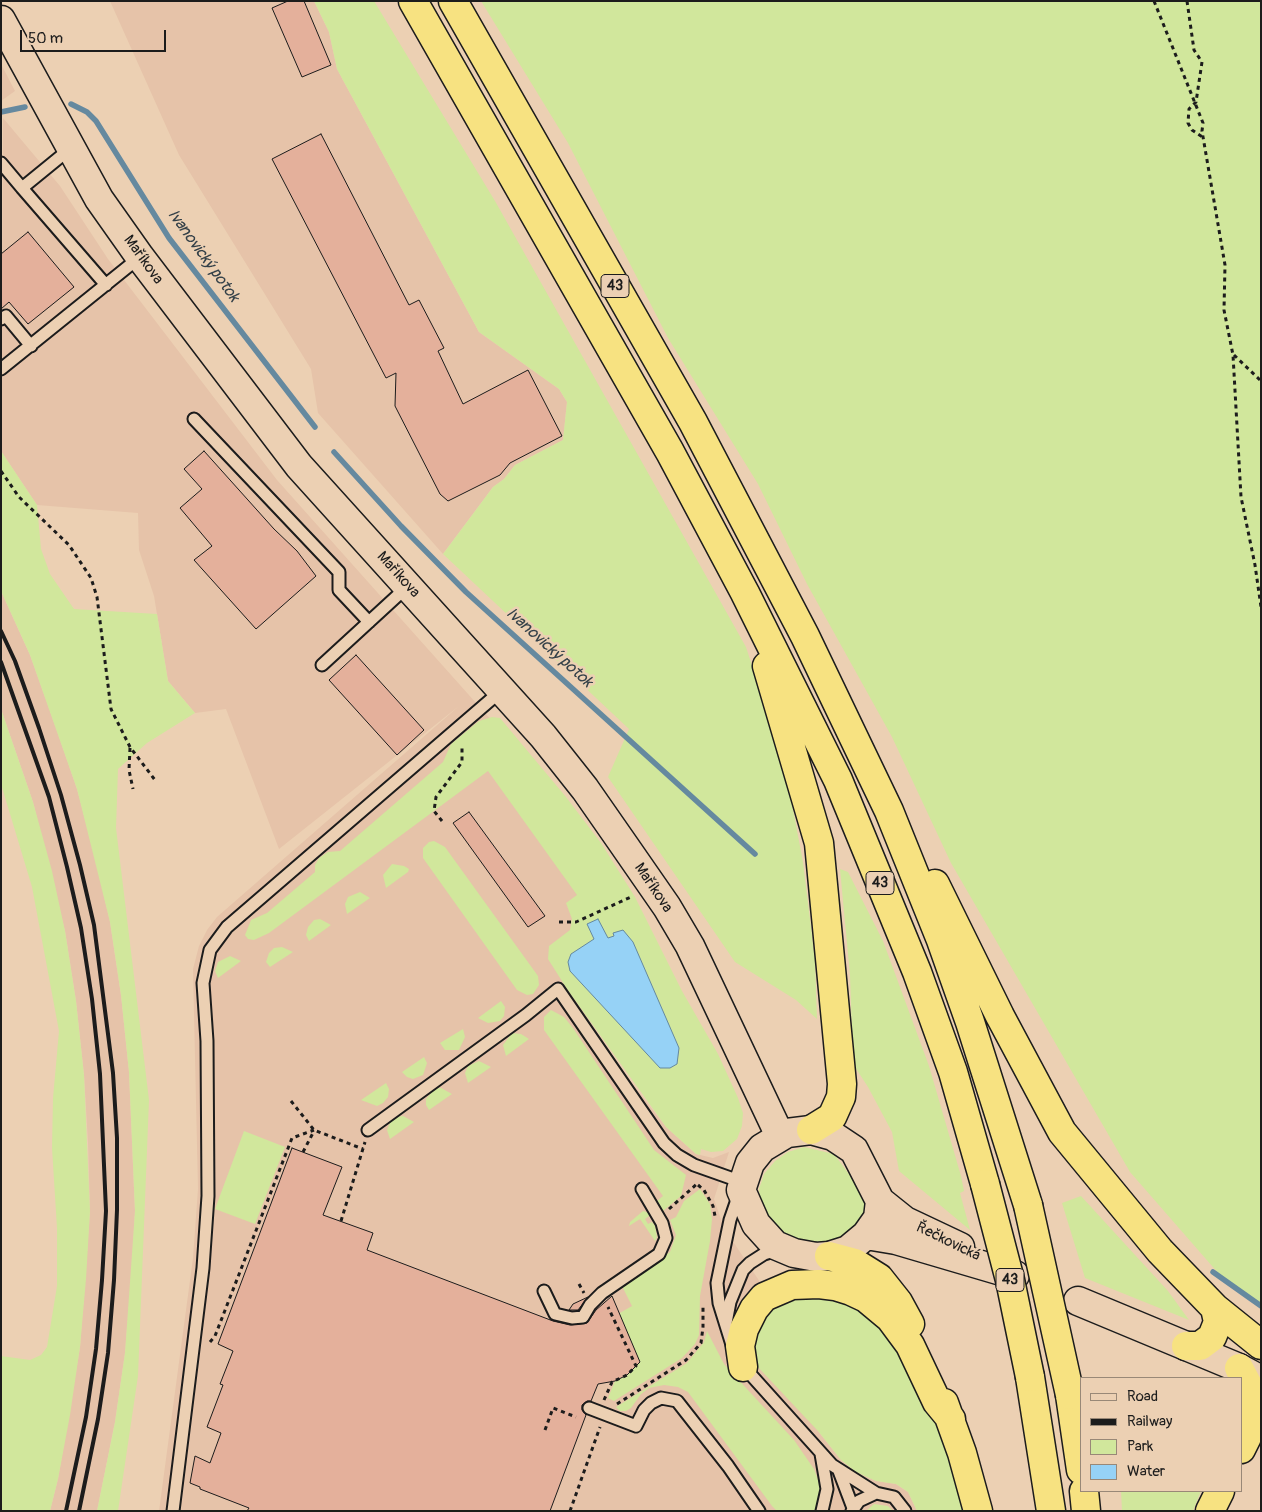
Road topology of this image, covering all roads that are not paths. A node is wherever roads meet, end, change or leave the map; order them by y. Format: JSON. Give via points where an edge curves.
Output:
{"nodes":[{"id":1,"x":413,"y":1,"type":"edge"},
{"id":2,"x":453,"y":1,"type":"edge"},
{"id":3,"x":1,"y":20,"type":"edge"},
{"id":4,"x":71,"y":148,"type":"junction"},
{"id":5,"x":1,"y":163,"type":"edge"},
{"id":6,"x":22,"y":188,"type":"junction"},
{"id":7,"x":140,"y":257,"type":"junction"},
{"id":8,"x":106,"y":285,"type":"junction"},
{"id":9,"x":1,"y":319,"type":"edge"},
{"id":10,"x":31,"y":346,"type":"junction"},
{"id":11,"x":1,"y":370,"type":"edge"},
{"id":12,"x":194,"y":419,"type":"dead end"},
{"id":13,"x":408,"y":586,"type":"junction"},
{"id":14,"x":745,"y":593,"type":"junction"},
{"id":15,"x":369,"y":622,"type":"junction"},
{"id":16,"x":322,"y":666,"type":"dead end"},
{"id":17,"x":502,"y":690,"type":"junction"},
{"id":18,"x":888,"y":811,"type":"junction"},
{"id":19,"x":368,"y":1130,"type":"road end"},
{"id":20,"x":811,"y":1130,"type":"junction"},
{"id":21,"x":780,"y":1136,"type":"junction"},
{"id":22,"x":742,"y":1186,"type":"junction"},
{"id":23,"x":642,"y":1189,"type":"dead end"},
{"id":24,"x":880,"y":1201,"type":"junction"},
{"id":25,"x":866,"y":1235,"type":"junction"},
{"id":26,"x":782,"y":1249,"type":"junction"},
{"id":27,"x":829,"y":1256,"type":"junction"},
{"id":28,"x":544,"y":1292,"type":"dead end"},
{"id":29,"x":1078,"y":1301,"type":"dead end"},
{"id":30,"x":1215,"y":1308,"type":"junction"},
{"id":31,"x":725,"y":1325,"type":"junction"},
{"id":32,"x":1186,"y":1346,"type":"junction"},
{"id":33,"x":1261,"y":1346,"type":"edge"},
{"id":34,"x":743,"y":1367,"type":"junction"},
{"id":35,"x":1250,"y":1374,"type":"edge"},
{"id":36,"x":589,"y":1408,"type":"dead end"},
{"id":37,"x":951,"y":1419,"type":"junction"},
{"id":38,"x":1250,"y":1437,"type":"edge"},
{"id":39,"x":821,"y":1452,"type":"junction"},
{"id":40,"x":1080,"y":1463,"type":"edge"},
{"id":41,"x":839,"y":1472,"type":"junction"},
{"id":42,"x":1084,"y":1492,"type":"edge"},
{"id":43,"x":1220,"y":1492,"type":"edge"},
{"id":44,"x":876,"y":1493,"type":"junction"},
{"id":45,"x":853,"y":1509,"type":"edge"},
{"id":46,"x":173,"y":1511,"type":"edge"},
{"id":47,"x":759,"y":1511,"type":"edge"},
{"id":48,"x":822,"y":1511,"type":"edge"},
{"id":49,"x":905,"y":1511,"type":"edge"},
{"id":50,"x":978,"y":1511,"type":"edge"},
{"id":51,"x":1051,"y":1511,"type":"edge"},
{"id":52,"x":1086,"y":1511,"type":"edge"},
{"id":53,"x":1210,"y":1511,"type":"edge"}],
"edges":[{"from":1,"to":14,"type":"highway","number":"43","via":[[665,444]]},
{"from":2,"to":18,"type":"highway","number":"43","via":[[693,422],[801,628]]},
{"from":3,"to":4,"type":"street","name":"Maříkova"},
{"from":4,"to":6,"type":"lane"},
{"from":4,"to":7,"type":"street","name":"Maříkova","via":[[99,198]]},
{"from":5,"to":6,"type":"lane"},
{"from":6,"to":8,"type":"lane"},
{"from":7,"to":8,"type":"lane"},
{"from":7,"to":13,"type":"street","name":"Maříkova","via":[[299,466]]},
{"from":8,"to":10,"type":"lane"},
{"from":9,"to":10,"type":"lane","via":[[6,316]]},
{"from":10,"to":11,"type":"lane"},
{"from":12,"to":15,"type":"lane","via":[[339,572],[339,590]]},
{"from":13,"to":15,"type":"lane"},
{"from":13,"to":17,"type":"street","name":"Maříkova"},
{"from":14,"to":20,"type":"highway","via":[[820,843],[842,1084],[841,1097],[832,1117]]},
{"from":14,"to":51,"type":"highway","number":"43","bridge":true,"via":[[838,780],[917,972],[952,1072],[986,1184],[1010,1280],[1030,1377]]},
{"from":15,"to":16,"type":"lane"},
{"from":17,"to":21,"type":"street","name":"Maříkova","via":[[584,789],[667,907],[723,1014]]},
{"from":17,"to":46,"type":"lane","via":[[227,927],[210,950],[203,983],[207,1041],[208,1196],[204,1268]]},
{"from":18,"to":30,"type":"highway","via":[[939,890],[1000,1016],[1062,1132],[1160,1251]]},
{"from":18,"to":40,"type":"highway","number":"43","bridge":true,"via":[[957,986],[1028,1205],[1070,1395]]},
{"from":19,"to":22,"type":"lane","via":[[558,989],[656,1132],[677,1155]]},
{"from":20,"to":21,"type":"street"},
{"from":20,"to":24,"type":"street","via":[[840,1139],[854,1150]]},
{"from":21,"to":22,"type":"street","via":[[756,1155]]},
{"from":22,"to":26,"type":"street","via":[[756,1224]]},
{"from":22,"to":31,"type":"lane","via":[[730,1220],[717,1283]]},
{"from":23,"to":28,"type":"lane","via":[[659,1217],[666,1238],[660,1254],[602,1293],[583,1317],[554,1314]]},
{"from":24,"to":25,"type":"street","via":[[878,1218]]},
{"from":24,"to":25,"type":"street","name":"Řečkovická","via":[[905,1221],[1015,1275],[896,1240]]},
{"from":25,"to":27,"type":"street","via":[[848,1250]]},
{"from":26,"to":27,"type":"street","via":[[806,1256]]},
{"from":26,"to":31,"type":"lane","via":[[764,1254],[743,1270]]},
{"from":27,"to":37,"type":"highway","via":[[855,1263],[886,1286],[918,1338]]},
{"from":29,"to":32,"type":"street"},
{"from":30,"to":32,"type":"highway","via":[[1218,1322],[1212,1337],[1200,1346]]},
{"from":30,"to":33,"type":"highway"},
{"from":31,"to":34,"type":"lane"},
{"from":32,"to":35,"type":"street"},
{"from":34,"to":37,"type":"highway","via":[[740,1346],[744,1328],[764,1297],[792,1285],[835,1286],[866,1298],[890,1318],[910,1345],[937,1402]]},
{"from":34,"to":39,"type":"lane"},
{"from":35,"to":38,"type":"highway"},
{"from":36,"to":47,"type":"lane","via":[[636,1426],[646,1406],[661,1398],[677,1401]]},
{"from":37,"to":50,"type":"highway"},
{"from":39,"to":41,"type":"lane"},
{"from":39,"to":48,"type":"lane","via":[[827,1489]]},
{"from":41,"to":44,"type":"lane"},
{"from":41,"to":45,"type":"lane"},
{"from":42,"to":52,"type":"highway"},
{"from":43,"to":53,"type":"highway"},
{"from":44,"to":45,"type":"lane","via":[[867,1495]]},
{"from":44,"to":49,"type":"lane","via":[[894,1497]]}]}
